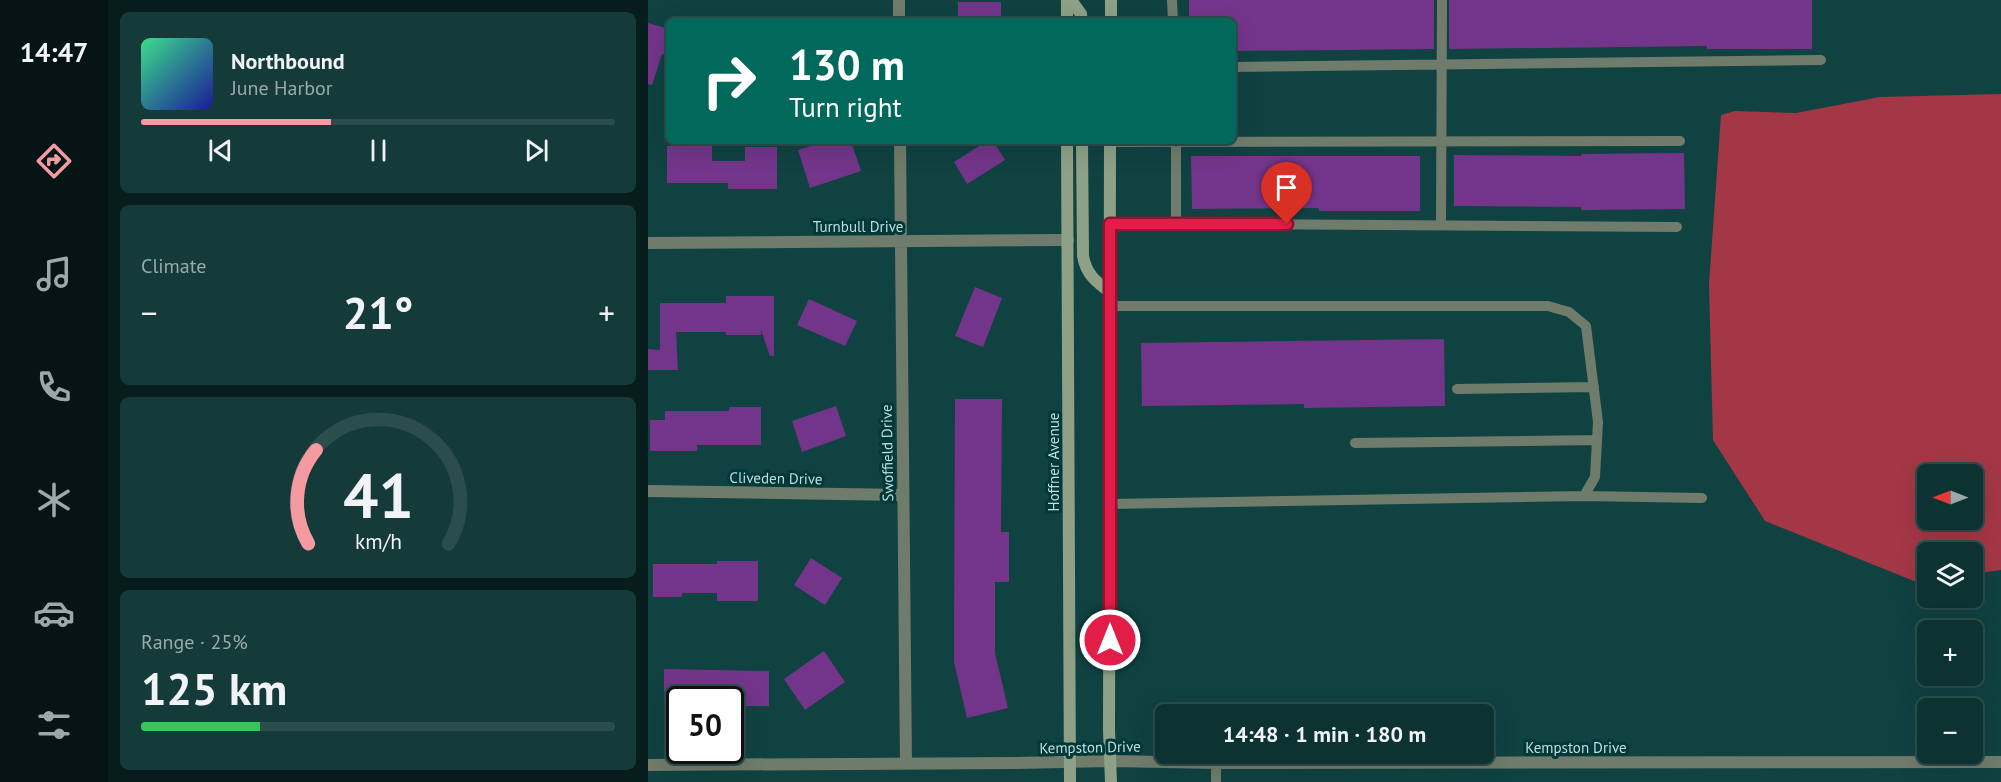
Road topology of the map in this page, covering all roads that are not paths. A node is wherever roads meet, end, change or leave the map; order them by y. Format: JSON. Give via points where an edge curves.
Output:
{"nodes":[{"id":1,"x":899,"y":0,"type":"edge"},
{"id":2,"x":1069,"y":0,"type":"edge"},
{"id":3,"x":1111,"y":0,"type":"edge"},
{"id":4,"x":1172,"y":0,"type":"edge"},
{"id":5,"x":1442,"y":0,"type":"edge"},
{"id":6,"x":899,"y":18,"type":"edge"},
{"id":7,"x":1067,"y":18,"type":"edge"},
{"id":8,"x":1082,"y":18,"type":"edge"},
{"id":9,"x":1110,"y":18,"type":"edge"},
{"id":10,"x":1173,"y":18,"type":"edge"},
{"id":11,"x":1821,"y":60,"type":"dead end"},
{"id":12,"x":1442,"y":64,"type":"junction"},
{"id":13,"x":1236,"y":67,"type":"edge"},
{"id":14,"x":1441,"y":141,"type":"junction"},
{"id":15,"x":1680,"y":141,"type":"dead end"},
{"id":16,"x":1236,"y":142,"type":"edge"},
{"id":17,"x":900,"y":144,"type":"edge"},
{"id":18,"x":1067,"y":144,"type":"edge"},
{"id":19,"x":1082,"y":144,"type":"edge"},
{"id":20,"x":1110,"y":144,"type":"edge"},
{"id":21,"x":1176,"y":144,"type":"edge"},
{"id":22,"x":1110,"y":224,"type":"junction"},
{"id":23,"x":1176,"y":224,"type":"junction"},
{"id":24,"x":1441,"y":225,"type":"junction"},
{"id":25,"x":1677,"y":227,"type":"dead end"},
{"id":26,"x":1068,"y":240,"type":"junction"},
{"id":27,"x":901,"y":241,"type":"junction"},
{"id":28,"x":648,"y":243,"type":"edge"},
{"id":29,"x":1110,"y":292,"type":"junction"},
{"id":30,"x":1110,"y":306,"type":"junction"},
{"id":31,"x":1594,"y":387,"type":"junction"},
{"id":32,"x":1457,"y":389,"type":"dead end"},
{"id":33,"x":1597,"y":440,"type":"junction"},
{"id":34,"x":1355,"y":443,"type":"dead end"},
{"id":35,"x":648,"y":491,"type":"edge"},
{"id":36,"x":903,"y":495,"type":"junction"},
{"id":37,"x":1584,"y":496,"type":"junction"},
{"id":38,"x":1702,"y":498,"type":"dead end"},
{"id":39,"x":1110,"y":504,"type":"junction"},
{"id":40,"x":1111,"y":761,"type":"junction"},
{"id":41,"x":1070,"y":762,"type":"junction"},
{"id":42,"x":1155,"y":762,"type":"edge"},
{"id":43,"x":2001,"y":762,"type":"edge"},
{"id":44,"x":1494,"y":763,"type":"edge"},
{"id":45,"x":906,"y":764,"type":"junction"},
{"id":46,"x":1216,"y":764,"type":"edge"},
{"id":47,"x":648,"y":765,"type":"edge"},
{"id":48,"x":1070,"y":782,"type":"edge"},
{"id":49,"x":1111,"y":782,"type":"edge"},
{"id":50,"x":1216,"y":782,"type":"edge"}],
"edges":[{"from":1,"to":6,"type":"street"},
{"from":2,"to":7,"type":"main road"},
{"from":2,"to":8,"type":"main road"},
{"from":3,"to":9,"type":"main road"},
{"from":4,"to":10,"type":"lane"},
{"from":5,"to":12,"type":"lane"},
{"from":11,"to":12,"type":"lane"},
{"from":12,"to":13,"type":"lane"},
{"from":12,"to":14,"type":"lane"},
{"from":14,"to":15,"type":"lane"},
{"from":14,"to":16,"type":"lane"},
{"from":14,"to":24,"type":"lane"},
{"from":17,"to":27,"type":"street","name":"Swoffield Drive"},
{"from":18,"to":26,"type":"main road","name":"Hoffner Avenue"},
{"from":19,"to":29,"type":"main road","via":[[1083,256],[1093,280]]},
{"from":20,"to":22,"type":"main road"},
{"from":21,"to":23,"type":"lane"},
{"from":22,"to":23,"type":"lane"},
{"from":22,"to":29,"type":"main road"},
{"from":23,"to":24,"type":"lane"},
{"from":24,"to":25,"type":"lane"},
{"from":26,"to":27,"type":"street","name":"Turnbull Drive"},
{"from":26,"to":41,"type":"main road","name":"Hoffner Avenue"},
{"from":27,"to":28,"type":"street","name":"Turnbull Drive"},
{"from":27,"to":36,"type":"street","name":"Swoffield Drive"},
{"from":29,"to":30,"type":"main road"},
{"from":30,"to":31,"type":"lane","via":[[1548,306],[1569,312],[1586,326]]},
{"from":30,"to":39,"type":"main road"},
{"from":31,"to":32,"type":"lane"},
{"from":31,"to":33,"type":"lane"},
{"from":33,"to":34,"type":"lane"},
{"from":33,"to":37,"type":"lane","via":[[1595,477]]},
{"from":35,"to":36,"type":"street","name":"Cliveden Drive"},
{"from":36,"to":45,"type":"street","name":"Swoffield Drive"},
{"from":37,"to":38,"type":"lane"},
{"from":37,"to":39,"type":"lane"},
{"from":39,"to":40,"type":"main road"},
{"from":40,"to":41,"type":"street","name":"Kempston Drive"},
{"from":40,"to":42,"type":"street","name":"Kempston Drive"},
{"from":40,"to":49,"type":"main road"},
{"from":41,"to":45,"type":"street","name":"Kempston Drive"},
{"from":41,"to":48,"type":"main road","name":"Hoffner Avenue"},
{"from":43,"to":44,"type":"street","name":"Kempston Drive"},
{"from":45,"to":47,"type":"street","name":"Kempston Drive"},
{"from":46,"to":50,"type":"lane"}]}
